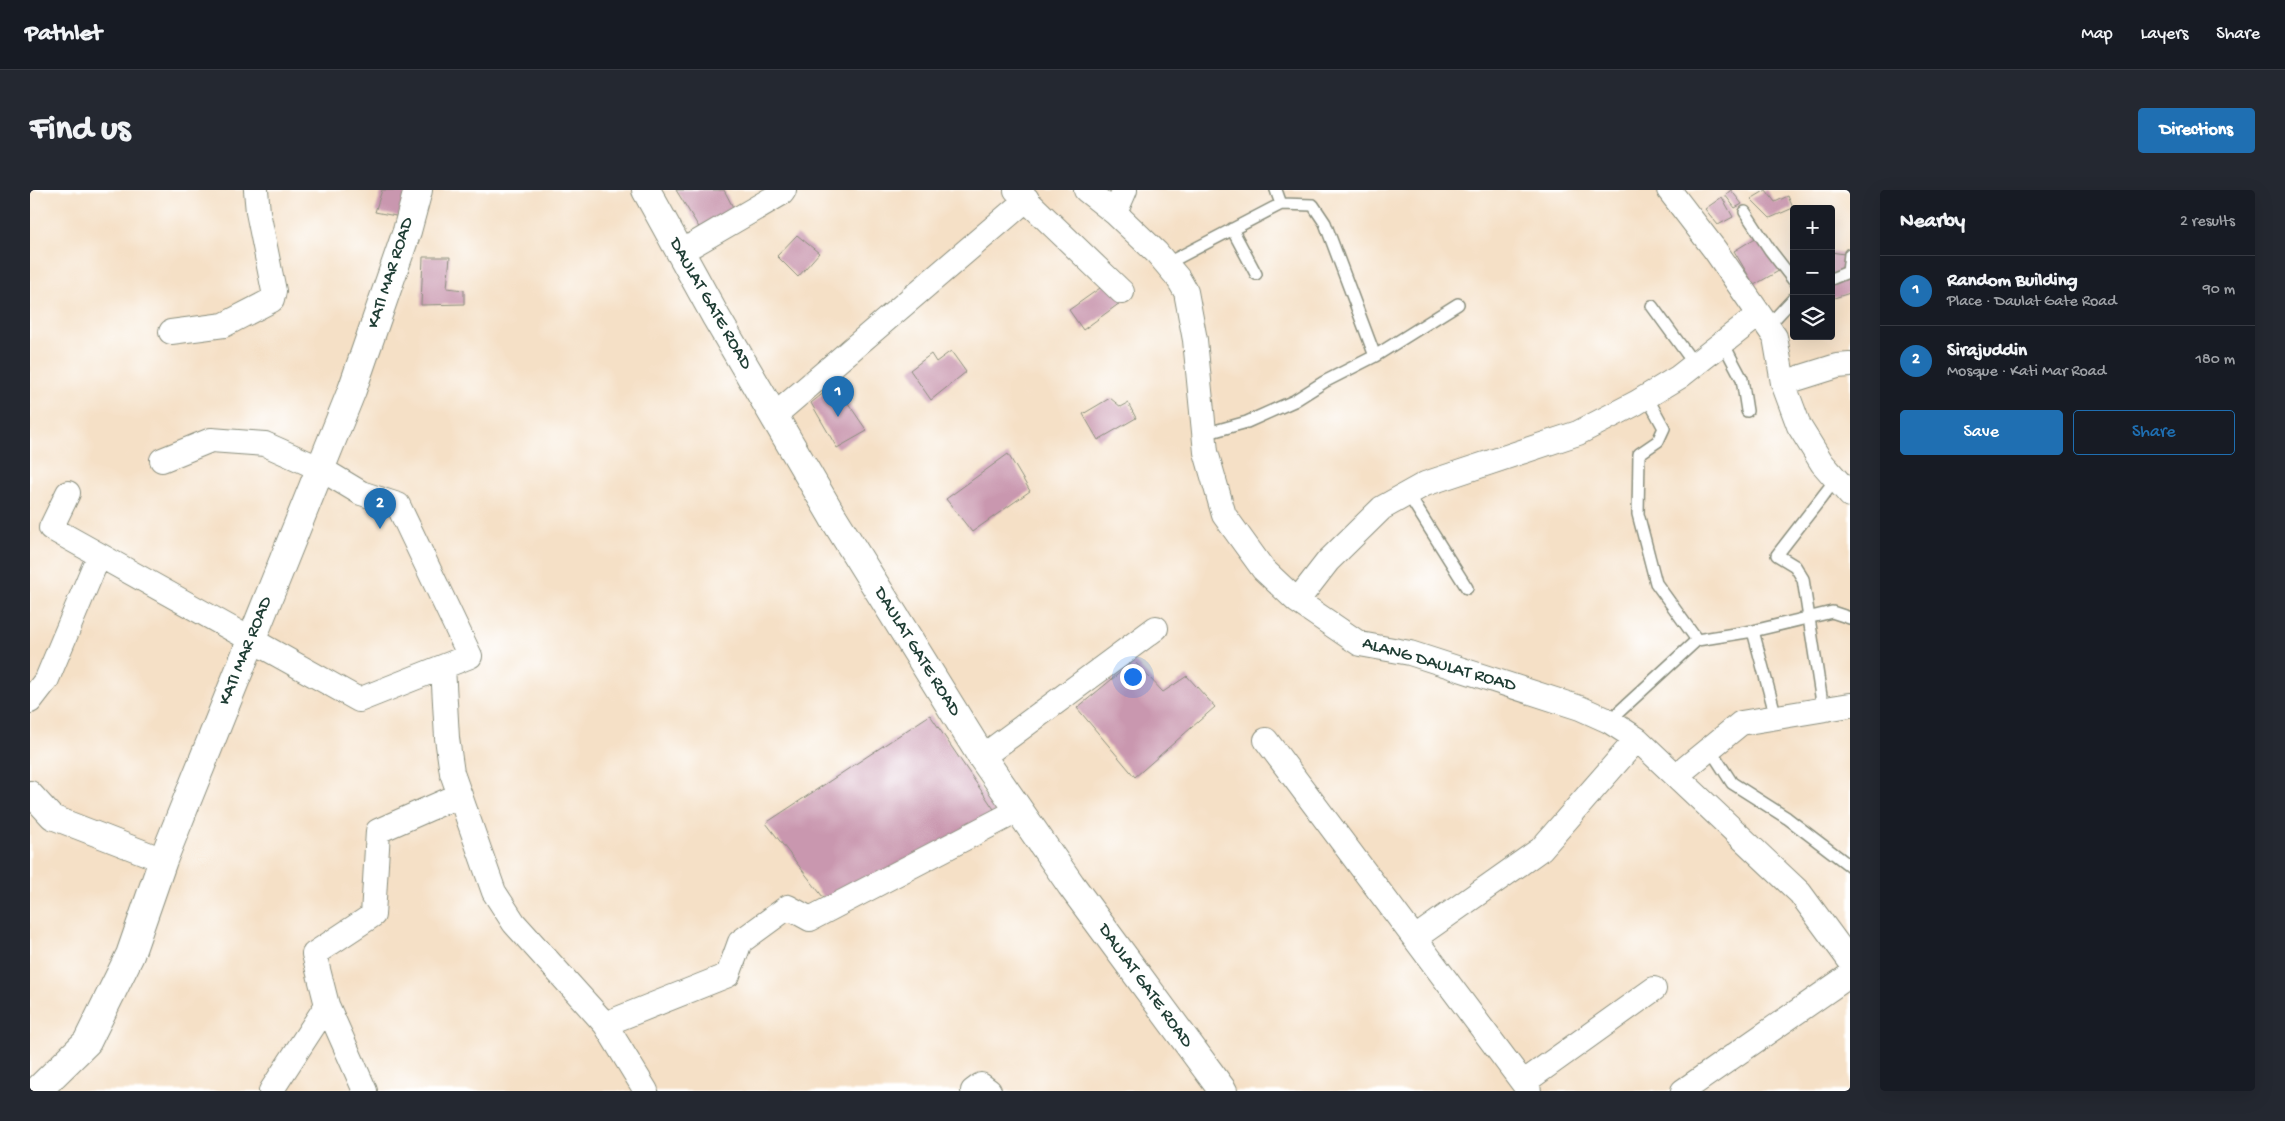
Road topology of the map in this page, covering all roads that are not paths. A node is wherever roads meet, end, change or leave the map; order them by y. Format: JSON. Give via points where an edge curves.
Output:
{"nodes":[{"id":1,"x":256,"y":190,"type":"edge"},
{"id":2,"x":418,"y":190,"type":"edge"},
{"id":3,"x":646,"y":190,"type":"edge"},
{"id":4,"x":784,"y":190,"type":"edge"},
{"id":5,"x":1086,"y":190,"type":"edge"},
{"id":6,"x":1125,"y":190,"type":"edge"},
{"id":7,"x":1276,"y":190,"type":"edge"},
{"id":8,"x":1669,"y":190,"type":"edge"},
{"id":9,"x":1022,"y":195,"type":"edge"},
{"id":10,"x":1280,"y":204,"type":"junction"},
{"id":11,"x":1745,"y":212,"type":"dead end"},
{"id":12,"x":1115,"y":213,"type":"junction"},
{"id":13,"x":1232,"y":229,"type":"junction"},
{"id":14,"x":679,"y":253,"type":"junction"},
{"id":15,"x":1850,"y":254,"type":"edge"},
{"id":16,"x":1166,"y":264,"type":"junction"},
{"id":17,"x":1256,"y":274,"type":"dead end"},
{"id":18,"x":1790,"y":276,"type":"edge"},
{"id":19,"x":1849,"y":276,"type":"edge"},
{"id":20,"x":1835,"y":278,"type":"edge"},
{"id":21,"x":1122,"y":292,"type":"dead end"},
{"id":22,"x":1790,"y":301,"type":"edge"},
{"id":23,"x":1458,"y":304,"type":"dead end"},
{"id":24,"x":1652,"y":306,"type":"dead end"},
{"id":25,"x":1763,"y":321,"type":"junction"},
{"id":26,"x":171,"y":332,"type":"dead end"},
{"id":27,"x":1723,"y":343,"type":"junction"},
{"id":28,"x":1375,"y":356,"type":"junction"},
{"id":29,"x":1695,"y":365,"type":"junction"},
{"id":30,"x":1850,"y":365,"type":"edge"},
{"id":31,"x":1783,"y":383,"type":"junction"},
{"id":32,"x":1647,"y":397,"type":"junction"},
{"id":33,"x":1747,"y":411,"type":"dead end"},
{"id":34,"x":775,"y":416,"type":"junction"},
{"id":35,"x":1204,"y":434,"type":"junction"},
{"id":36,"x":162,"y":460,"type":"dead end"},
{"id":37,"x":321,"y":469,"type":"junction"},
{"id":38,"x":1843,"y":487,"type":"edge"},
{"id":39,"x":68,"y":493,"type":"dead end"},
{"id":40,"x":1408,"y":494,"type":"junction"},
{"id":41,"x":99,"y":555,"type":"junction"},
{"id":42,"x":1467,"y":588,"type":"dead end"},
{"id":43,"x":1297,"y":601,"type":"junction"},
{"id":44,"x":1810,"y":615,"type":"junction"},
{"id":45,"x":1850,"y":618,"type":"edge"},
{"id":46,"x":1156,"y":628,"type":"dead end"},
{"id":47,"x":1753,"y":631,"type":"junction"},
{"id":48,"x":250,"y":638,"type":"junction"},
{"id":49,"x":1697,"y":640,"type":"junction"},
{"id":50,"x":443,"y":667,"type":"junction"},
{"id":51,"x":30,"y":701,"type":"edge"},
{"id":52,"x":1850,"y":705,"type":"edge"},
{"id":53,"x":1823,"y":710,"type":"junction"},
{"id":54,"x":1776,"y":717,"type":"junction"},
{"id":55,"x":1609,"y":721,"type":"junction"},
{"id":56,"x":1637,"y":739,"type":"junction"},
{"id":57,"x":1266,"y":740,"type":"dead end"},
{"id":58,"x":1710,"y":749,"type":"junction"},
{"id":59,"x":982,"y":756,"type":"junction"},
{"id":60,"x":1676,"y":776,"type":"junction"},
{"id":61,"x":30,"y":793,"type":"edge"},
{"id":62,"x":460,"y":795,"type":"junction"},
{"id":63,"x":1020,"y":810,"type":"junction"},
{"id":64,"x":163,"y":860,"type":"junction"},
{"id":65,"x":1850,"y":866,"type":"edge"},
{"id":66,"x":1415,"y":938,"type":"junction"},
{"id":67,"x":1850,"y":961,"type":"edge"},
{"id":68,"x":1850,"y":975,"type":"edge"},
{"id":69,"x":1654,"y":989,"type":"dead end"},
{"id":70,"x":327,"y":1005,"type":"junction"},
{"id":71,"x":606,"y":1024,"type":"junction"},
{"id":72,"x":1526,"y":1087,"type":"edge"},
{"id":73,"x":37,"y":1091,"type":"edge"},
{"id":74,"x":271,"y":1091,"type":"edge"},
{"id":75,"x":365,"y":1091,"type":"edge"},
{"id":76,"x":646,"y":1091,"type":"edge"},
{"id":77,"x":974,"y":1091,"type":"edge"},
{"id":78,"x":989,"y":1091,"type":"edge"},
{"id":79,"x":1223,"y":1091,"type":"edge"},
{"id":80,"x":1682,"y":1091,"type":"edge"}],
"edges":[{"from":1,"to":26,"type":"street","via":[[274,291],[272,300],[224,325]]},
{"from":2,"to":37,"type":"main road","name":"KATI MAR ROAD","via":[[358,371]]},
{"from":3,"to":14,"type":"main road","name":"DAULAT GATE ROAD"},
{"from":4,"to":14,"type":"street"},
{"from":5,"to":12,"type":"street","name":"ALANG DAULAT ROAD"},
{"from":6,"to":12,"type":"street"},
{"from":7,"to":10,"type":"lane"},
{"from":8,"to":25,"type":"street"},
{"from":9,"to":21,"type":"street"},
{"from":9,"to":34,"type":"street"},
{"from":10,"to":13,"type":"lane"},
{"from":10,"to":28,"type":"lane","via":[[1313,205],[1325,223]]},
{"from":11,"to":18,"type":"lane"},
{"from":12,"to":16,"type":"street","name":"ALANG DAULAT ROAD"},
{"from":13,"to":16,"type":"lane"},
{"from":13,"to":17,"type":"lane"},
{"from":14,"to":34,"type":"main road","name":"DAULAT GATE ROAD"},
{"from":15,"to":19,"type":"lane"},
{"from":16,"to":35,"type":"street","name":"ALANG DAULAT ROAD","via":[[1186,292],[1195,340]]},
{"from":19,"to":20,"type":"lane"},
{"from":22,"to":25,"type":"lane"},
{"from":23,"to":28,"type":"lane"},
{"from":24,"to":29,"type":"lane"},
{"from":25,"to":27,"type":"street"},
{"from":25,"to":31,"type":"street","via":[[1775,336]]},
{"from":27,"to":29,"type":"street"},
{"from":27,"to":33,"type":"lane","via":[[1742,379]]},
{"from":28,"to":35,"type":"lane","via":[[1294,401],[1247,422]]},
{"from":29,"to":32,"type":"street"},
{"from":30,"to":31,"type":"street"},
{"from":31,"to":38,"type":"street","via":[[1799,426],[1822,463]]},
{"from":32,"to":40,"type":"street","via":[[1578,433],[1425,484]]},
{"from":32,"to":49,"type":"lane","via":[[1664,428],[1658,441],[1639,454],[1638,514],[1656,583]]},
{"from":34,"to":59,"type":"main road","name":"DAULAT GATE ROAD","via":[[833,518]]},
{"from":35,"to":43,"type":"street","name":"ALANG DAULAT ROAD","via":[[1224,514],[1263,569]]},
{"from":36,"to":37,"type":"street","via":[[211,440],[265,444]]},
{"from":37,"to":48,"type":"main road","name":"KATI MAR ROAD"},
{"from":37,"to":50,"type":"street","via":[[360,493],[398,505],[470,656]]},
{"from":38,"to":44,"type":"lane","via":[[1777,555],[1795,566],[1803,579]]},
{"from":39,"to":41,"type":"street","via":[[51,528]]},
{"from":40,"to":42,"type":"lane"},
{"from":40,"to":43,"type":"street","via":[[1382,508],[1328,561]]},
{"from":41,"to":48,"type":"street"},
{"from":41,"to":51,"type":"street","via":[[47,679]]},
{"from":43,"to":55,"type":"street","name":"ALANG DAULAT ROAD","via":[[1360,644],[1410,654],[1580,708]]},
{"from":44,"to":45,"type":"lane","via":[[1832,612]]},
{"from":44,"to":47,"type":"lane"},
{"from":44,"to":53,"type":"lane"},
{"from":46,"to":59,"type":"street"},
{"from":47,"to":49,"type":"lane"},
{"from":47,"to":54,"type":"lane"},
{"from":48,"to":50,"type":"street","via":[[359,700]]},
{"from":48,"to":64,"type":"main road","name":"KATI MAR ROAD"},
{"from":49,"to":55,"type":"lane"},
{"from":50,"to":62,"type":"street","via":[[447,738],[452,774]]},
{"from":52,"to":53,"type":"street"},
{"from":53,"to":54,"type":"street"},
{"from":54,"to":58,"type":"street","via":[[1741,723]]},
{"from":55,"to":56,"type":"street","name":"ALANG DAULAT ROAD"},
{"from":56,"to":60,"type":"street","name":"ALANG DAULAT ROAD"},
{"from":56,"to":66,"type":"street","via":[[1542,850]]},
{"from":57,"to":66,"type":"street"},
{"from":58,"to":60,"type":"street"},
{"from":58,"to":65,"type":"lane","via":[[1732,783],[1787,818]]},
{"from":59,"to":63,"type":"main road","name":"DAULAT GATE ROAD"},
{"from":60,"to":67,"type":"street","name":"ALANG DAULAT ROAD","via":[[1800,893]]},
{"from":61,"to":64,"type":"street","via":[[52,817]]},
{"from":62,"to":70,"type":"street","via":[[378,831],[373,915],[314,954]]},
{"from":62,"to":71,"type":"street","via":[[494,892],[514,923]]},
{"from":63,"to":71,"type":"street","via":[[810,918],[788,907],[740,942],[728,975]]},
{"from":63,"to":79,"type":"main road","name":"DAULAT GATE ROAD","via":[[1071,885]]},
{"from":64,"to":73,"type":"main road","name":"KATI MAR ROAD","via":[[130,955],[87,1042]]},
{"from":66,"to":72,"type":"street"},
{"from":68,"to":80,"type":"street"},
{"from":69,"to":72,"type":"street"},
{"from":70,"to":74,"type":"street"},
{"from":70,"to":75,"type":"street"},
{"from":71,"to":76,"type":"street"},
{"from":77,"to":78,"type":"street","via":[[981,1084]]}]}
